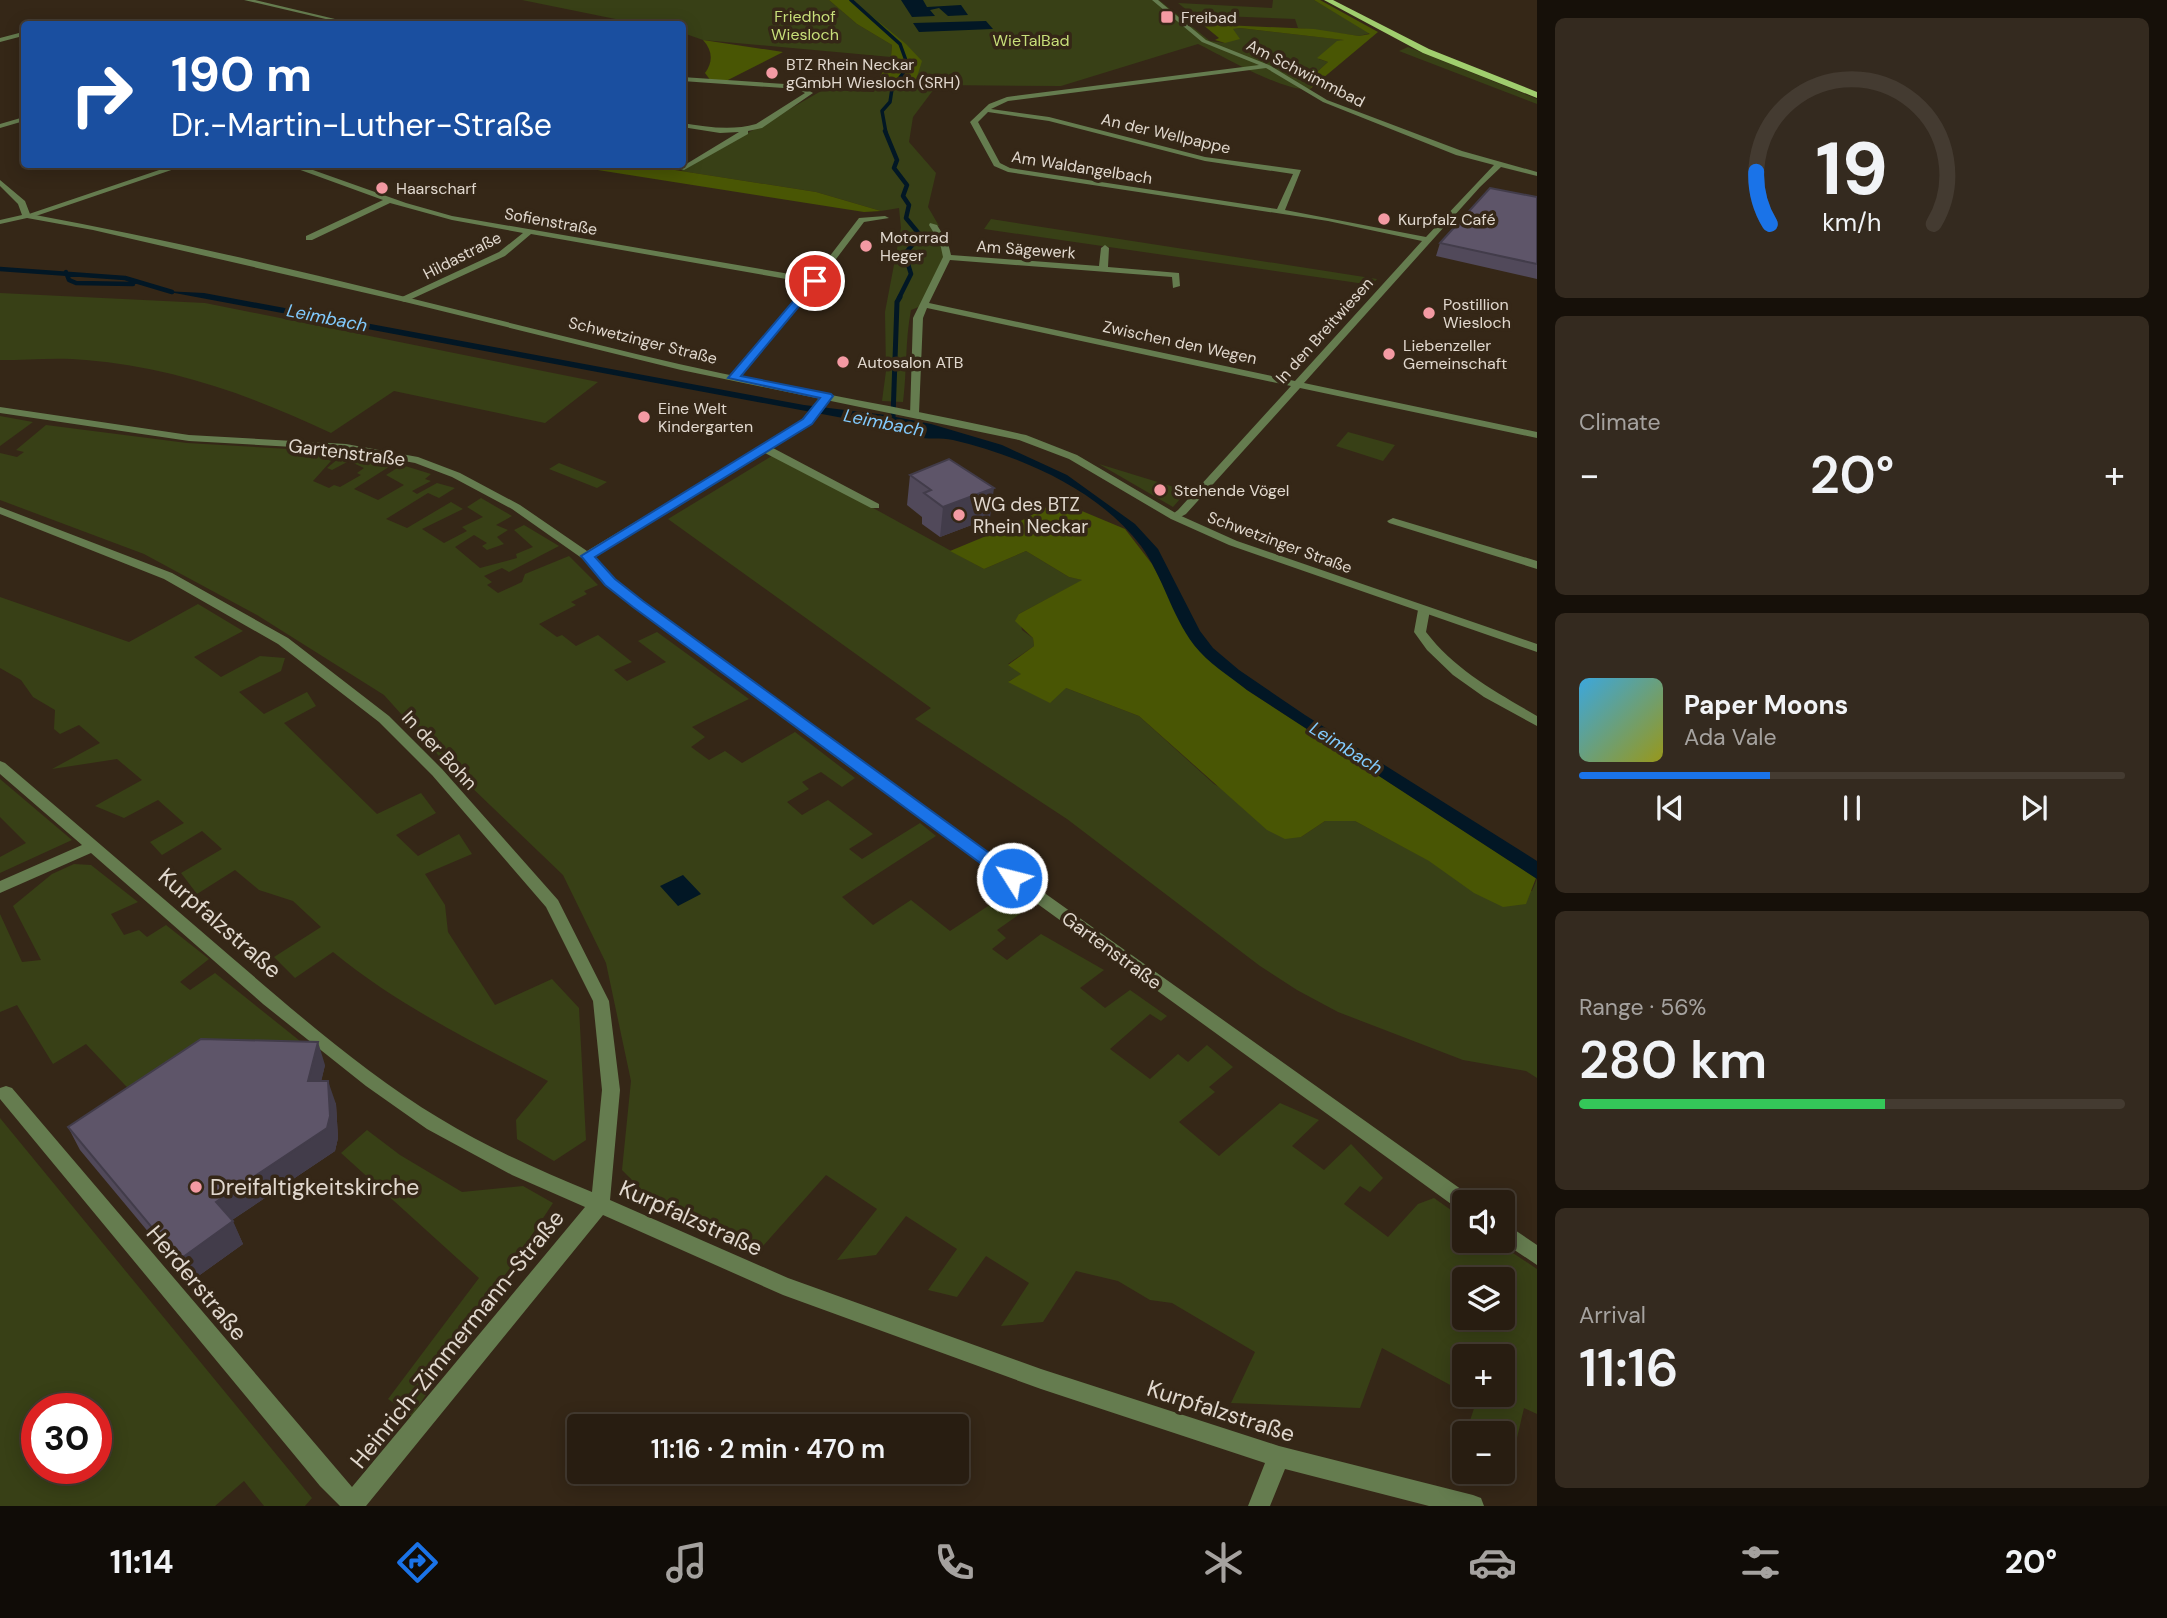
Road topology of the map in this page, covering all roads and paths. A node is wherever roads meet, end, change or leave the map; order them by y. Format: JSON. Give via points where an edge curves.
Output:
{"nodes":[{"id":1,"x":247,"y":0,"type":"edge"},
{"id":2,"x":1155,"y":0,"type":"edge"},
{"id":3,"x":1328,"y":0,"type":"edge"},
{"id":4,"x":340,"y":21,"type":"edge"},
{"id":5,"x":21,"y":36,"type":"edge"},
{"id":6,"x":0,"y":40,"type":"edge"},
{"id":7,"x":1267,"y":66,"type":"junction"},
{"id":8,"x":686,"y":73,"type":"edge"},
{"id":9,"x":686,"y":79,"type":"edge"},
{"id":10,"x":701,"y":80,"type":"junction"},
{"id":11,"x":1537,"y":95,"type":"edge"},
{"id":12,"x":986,"y":110,"type":"junction"},
{"id":13,"x":21,"y":120,"type":"edge"},
{"id":14,"x":0,"y":126,"type":"edge"},
{"id":15,"x":686,"y":126,"type":"edge"},
{"id":16,"x":749,"y":130,"type":"junction"},
{"id":17,"x":1498,"y":165,"type":"junction"},
{"id":18,"x":686,"y":167,"type":"edge"},
{"id":19,"x":165,"y":168,"type":"edge"},
{"id":20,"x":175,"y":168,"type":"edge"},
{"id":21,"x":298,"y":168,"type":"edge"},
{"id":22,"x":170,"y":170,"type":"junction"},
{"id":23,"x":1537,"y":174,"type":"edge"},
{"id":24,"x":0,"y":182,"type":"edge"},
{"id":25,"x":390,"y":200,"type":"junction"},
{"id":26,"x":1280,"y":212,"type":"junction"},
{"id":27,"x":27,"y":216,"type":"junction"},
{"id":28,"x":885,"y":218,"type":"dead end"},
{"id":29,"x":0,"y":222,"type":"edge"},
{"id":30,"x":933,"y":225,"type":"dead end"},
{"id":31,"x":530,"y":232,"type":"junction"},
{"id":32,"x":309,"y":238,"type":"dead end"},
{"id":33,"x":1427,"y":240,"type":"junction"},
{"id":34,"x":1105,"y":248,"type":"dead end"},
{"id":35,"x":947,"y":257,"type":"junction"},
{"id":36,"x":1176,"y":264,"type":"dead end"},
{"id":37,"x":1103,"y":268,"type":"junction"},
{"id":38,"x":1176,"y":275,"type":"junction"},
{"id":39,"x":815,"y":281,"type":"junction"},
{"id":40,"x":1176,"y":286,"type":"dead end"},
{"id":41,"x":405,"y":299,"type":"junction"},
{"id":42,"x":924,"y":305,"type":"junction"},
{"id":43,"x":733,"y":378,"type":"junction"},
{"id":44,"x":1298,"y":383,"type":"junction"},
{"id":45,"x":827,"y":396,"type":"junction"},
{"id":46,"x":0,"y":410,"type":"edge"},
{"id":47,"x":909,"y":412,"type":"junction"},
{"id":48,"x":1537,"y":435,"type":"edge"},
{"id":49,"x":766,"y":449,"type":"junction"},
{"id":50,"x":875,"y":506,"type":"dead end"},
{"id":51,"x":0,"y":510,"type":"edge"},
{"id":52,"x":1174,"y":517,"type":"junction"},
{"id":53,"x":1393,"y":521,"type":"dead end"},
{"id":54,"x":587,"y":556,"type":"junction"},
{"id":55,"x":1537,"y":565,"type":"edge"},
{"id":56,"x":1424,"y":610,"type":"junction"},
{"id":57,"x":1537,"y":648,"type":"edge"},
{"id":58,"x":1537,"y":722,"type":"edge"},
{"id":59,"x":0,"y":766,"type":"edge"},
{"id":60,"x":93,"y":846,"type":"junction"},
{"id":61,"x":0,"y":887,"type":"edge"},
{"id":62,"x":6,"y":1093,"type":"dead end"},
{"id":63,"x":1452,"y":1194,"type":"edge"},
{"id":64,"x":600,"y":1204,"type":"junction"},
{"id":65,"x":1515,"y":1239,"type":"edge"},
{"id":66,"x":1537,"y":1255,"type":"edge"},
{"id":67,"x":1279,"y":1457,"type":"junction"},
{"id":68,"x":353,"y":1505,"type":"edge"},
{"id":69,"x":1259,"y":1506,"type":"edge"},
{"id":70,"x":1473,"y":1506,"type":"edge"}],
"edges":[{"from":1,"to":4,"type":"street"},
{"from":2,"to":7,"type":"street","name":"Am Schwimmbad","via":[[1204,41]]},
{"from":3,"to":11,"type":"main road","via":[[1426,51]]},
{"from":5,"to":6,"type":"street"},
{"from":7,"to":12,"type":"street","via":[[1007,99]]},
{"from":7,"to":17,"type":"street","name":"Am Schwimmbad","via":[[1359,116]]},
{"from":8,"to":10,"type":"street","via":[[700,75]]},
{"from":9,"to":10,"type":"street"},
{"from":10,"to":16,"type":"street","via":[[800,87],[810,93]]},
{"from":12,"to":26,"type":"street","name":"Am Waldangelbach","via":[[975,125],[997,164],[1008,170]]},
{"from":12,"to":26,"type":"street","name":"An der Wellpappe","via":[[1041,118],[1205,159],[1298,172]]},
{"from":13,"to":14,"type":"street"},
{"from":15,"to":16,"type":"street"},
{"from":16,"to":18,"type":"street"},
{"from":17,"to":23,"type":"street","name":"Am Schwimmbad"},
{"from":17,"to":33,"type":"street","name":"In den Breitwiesen"},
{"from":19,"to":22,"type":"street"},
{"from":20,"to":22,"type":"street"},
{"from":21,"to":25,"type":"street","name":"Sofienstraße"},
{"from":22,"to":27,"type":"street"},
{"from":24,"to":27,"type":"street","via":[[22,203]]},
{"from":25,"to":31,"type":"street","name":"Sofienstraße","via":[[453,218]]},
{"from":25,"to":32,"type":"street"},
{"from":26,"to":33,"type":"street","name":"Am Waldangelbach"},
{"from":27,"to":29,"type":"street","name":"Schwetzinger Straße"},
{"from":27,"to":41,"type":"street","name":"Schwetzinger Straße"},
{"from":28,"to":39,"type":"street","via":[[862,220]]},
{"from":30,"to":35,"type":"street","name":"Am Sägewerk"},
{"from":31,"to":39,"type":"street","name":"Sofienstraße"},
{"from":31,"to":41,"type":"street","name":"Hildastraße","via":[[502,254]]},
{"from":33,"to":44,"type":"street","name":"In den Breitwiesen"},
{"from":34,"to":37,"type":"street","name":"Am Sägewerk"},
{"from":35,"to":37,"type":"street","name":"Am Sägewerk"},
{"from":35,"to":42,"type":"street","name":"Am Sägewerk"},
{"from":36,"to":38,"type":"street"},
{"from":37,"to":38,"type":"street","name":"Am Sägewerk"},
{"from":38,"to":40,"type":"street"},
{"from":39,"to":43,"type":"street"},
{"from":41,"to":43,"type":"street","name":"Schwetzinger Straße"},
{"from":42,"to":44,"type":"street","name":"Zwischen den Wegen"},
{"from":42,"to":47,"type":"street","via":[[918,318]]},
{"from":43,"to":45,"type":"street","name":"Schwetzinger Straße"},
{"from":44,"to":48,"type":"street","name":"Zwischen den Wegen"},
{"from":44,"to":52,"type":"street","name":"In den Breitwiesen"},
{"from":45,"to":47,"type":"street","name":"Schwetzinger Straße"},
{"from":45,"to":49,"type":"street","via":[[809,420]]},
{"from":46,"to":54,"type":"street","name":"Gartenstraße","via":[[190,438],[346,447],[418,460],[516,507]]},
{"from":47,"to":52,"type":"street","name":"Schwetzinger Straße","via":[[1002,431],[1052,447]]},
{"from":49,"to":50,"type":"street"},
{"from":49,"to":54,"type":"street"},
{"from":51,"to":64,"type":"street","name":"In der Bohn","via":[[168,576],[283,641],[384,719],[437,772],[534,884],[552,905],[601,1001],[611,1090]]},
{"from":52,"to":56,"type":"street","name":"Schwetzinger Straße","via":[[1256,552]]},
{"from":53,"to":55,"type":"street"},
{"from":54,"to":63,"type":"street","name":"Gartenstraße","via":[[628,597],[854,764]]},
{"from":56,"to":57,"type":"street","name":"Schwetzinger Straße"},
{"from":56,"to":58,"type":"street","via":[[1420,632],[1433,652]]},
{"from":59,"to":60,"type":"street","name":"Kurpfalzstraße"},
{"from":60,"to":61,"type":"street"},
{"from":60,"to":64,"type":"street","name":"Kurpfalzstraße","via":[[269,999],[372,1081],[433,1124]]},
{"from":62,"to":68,"type":"street","name":"Herderstraße"},
{"from":64,"to":67,"type":"street","name":"Kurpfalzstraße","via":[[783,1286],[1041,1379]]},
{"from":64,"to":68,"type":"street","name":"Heinrich-Zimmermann-Straße"},
{"from":65,"to":66,"type":"street"},
{"from":67,"to":69,"type":"street"},
{"from":67,"to":70,"type":"street","name":"Kurpfalzstraße"}]}
